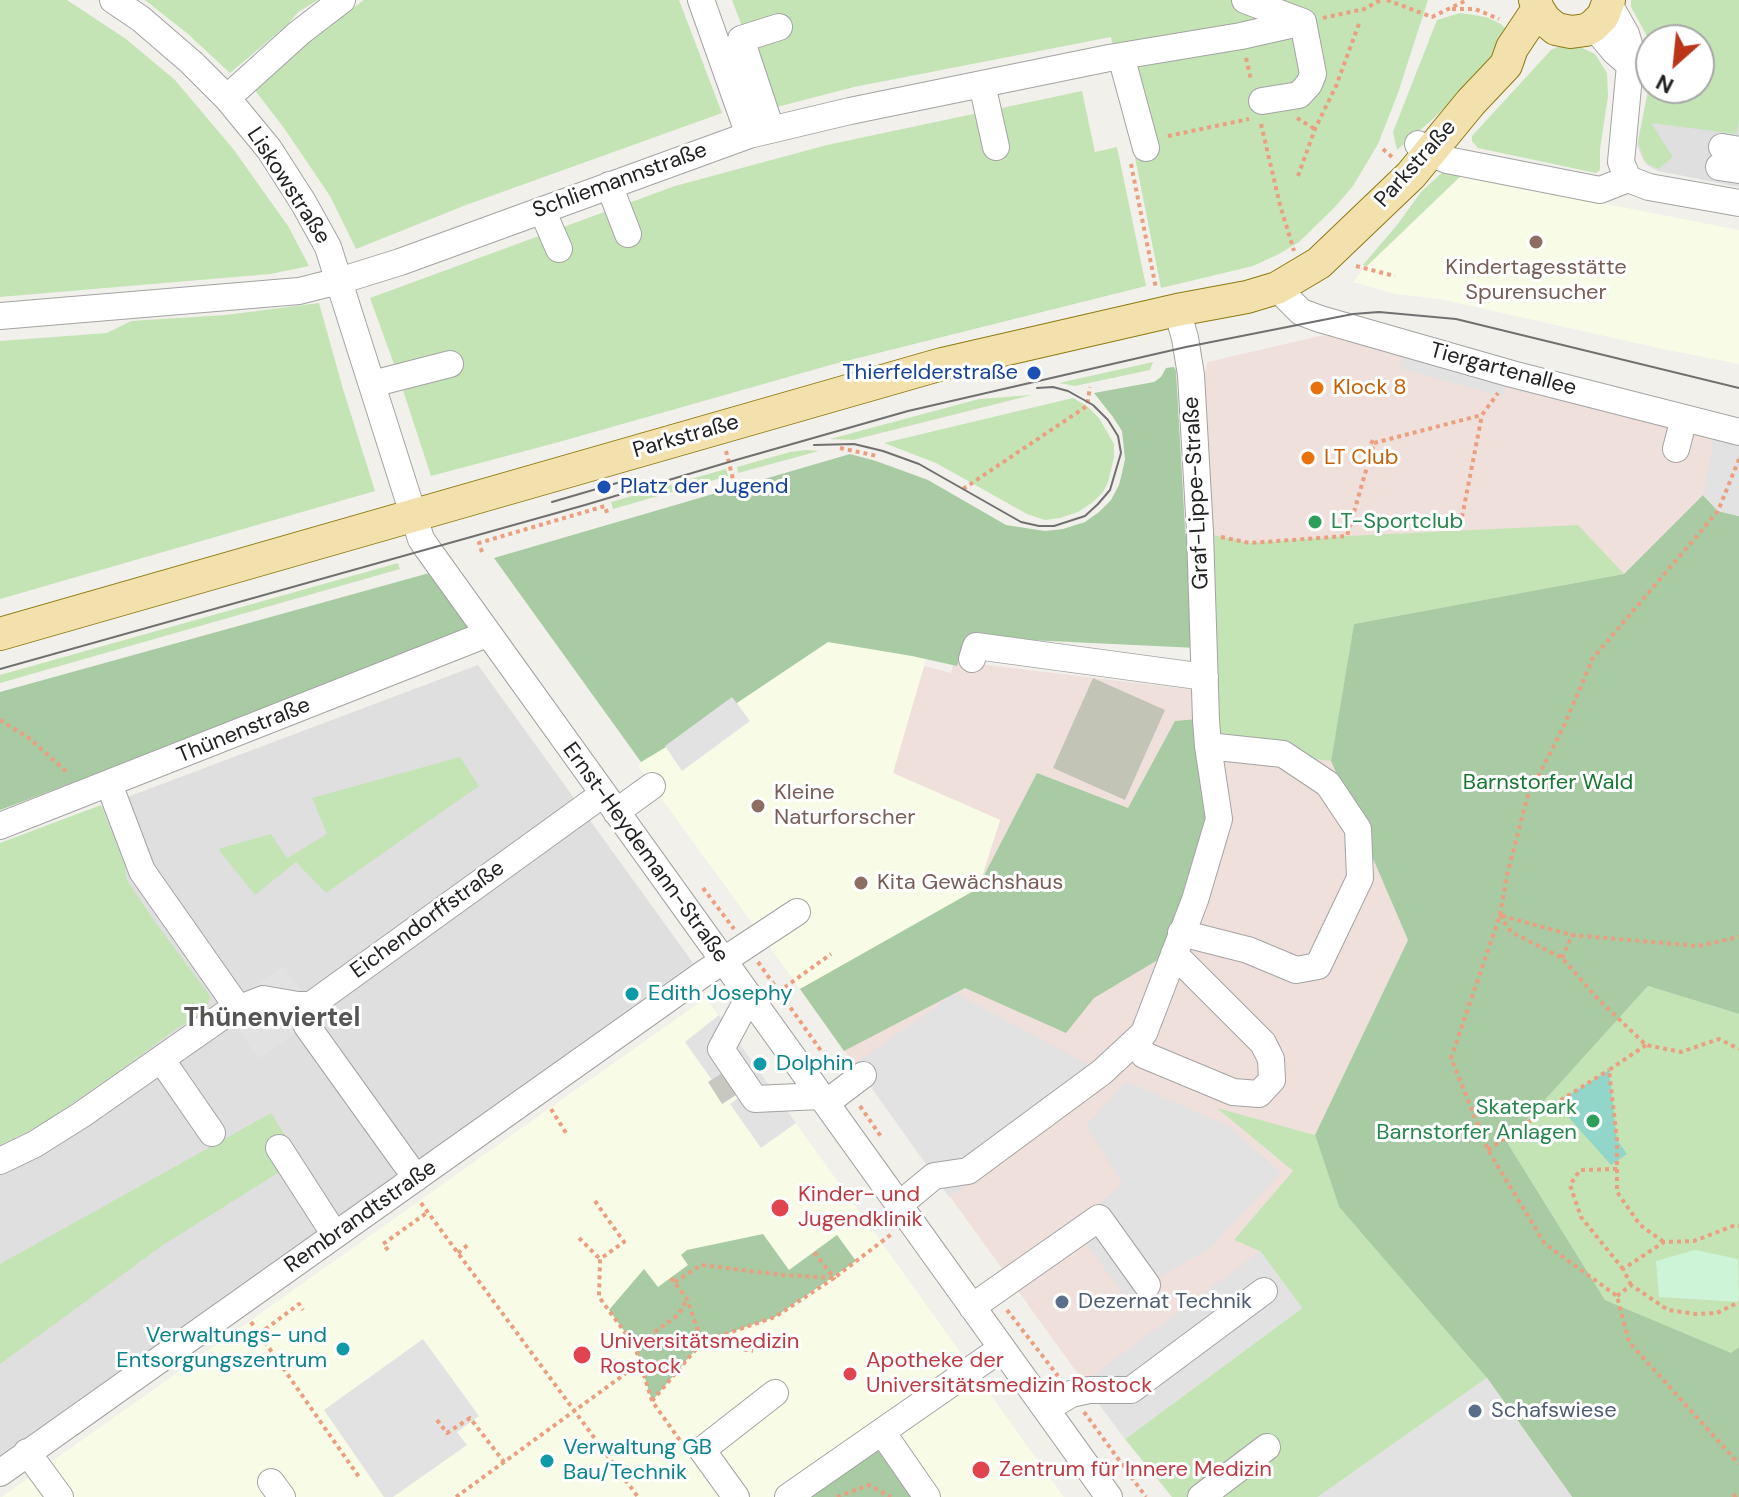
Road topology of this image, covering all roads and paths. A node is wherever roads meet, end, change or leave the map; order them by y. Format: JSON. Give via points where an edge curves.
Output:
{"nodes":[{"id":1,"x":113,"y":0,"type":"edge"},
{"id":2,"x":342,"y":0,"type":"edge"},
{"id":3,"x":701,"y":0,"type":"edge"},
{"id":4,"x":1243,"y":0,"type":"edge"},
{"id":5,"x":1384,"y":0,"type":"edge"},
{"id":6,"x":1467,"y":0,"type":"edge"},
{"id":7,"x":1452,"y":9,"type":"junction"},
{"id":8,"x":1604,"y":10,"type":"edge"},
{"id":9,"x":1543,"y":13,"type":"edge"},
{"id":10,"x":1303,"y":22,"type":"junction"},
{"id":11,"x":1504,"y":22,"type":"dead end"},
{"id":12,"x":779,"y":27,"type":"dead end"},
{"id":13,"x":1241,"y":36,"type":"junction"},
{"id":14,"x":1121,"y":56,"type":"junction"},
{"id":15,"x":982,"y":84,"type":"junction"},
{"id":16,"x":227,"y":98,"type":"junction"},
{"id":17,"x":1261,"y":109,"type":"joint"},
{"id":18,"x":760,"y":132,"type":"junction"},
{"id":19,"x":996,"y":147,"type":"dead end"},
{"id":20,"x":1424,"y":148,"type":"junction"},
{"id":21,"x":1146,"y":149,"type":"junction"},
{"id":22,"x":1628,"y":179,"type":"junction"},
{"id":23,"x":609,"y":185,"type":"junction"},
{"id":24,"x":1739,"y":203,"type":"edge"},
{"id":25,"x":1280,"y":205,"type":"dead end"},
{"id":26,"x":542,"y":210,"type":"junction"},
{"id":27,"x":628,"y":234,"type":"dead end"},
{"id":28,"x":559,"y":249,"type":"dead end"},
{"id":29,"x":1295,"y":253,"type":"dead end"},
{"id":30,"x":1356,"y":266,"type":"dead end"},
{"id":31,"x":1395,"y":276,"type":"dead end"},
{"id":32,"x":339,"y":281,"type":"junction"},
{"id":33,"x":1277,"y":288,"type":"junction"},
{"id":34,"x":1167,"y":302,"type":"junction"},
{"id":35,"x":0,"y":316,"type":"edge"},
{"id":36,"x":450,"y":364,"type":"dead end"},
{"id":37,"x":1512,"y":374,"type":"junction"},
{"id":38,"x":372,"y":384,"type":"junction"},
{"id":39,"x":1090,"y":387,"type":"dead end"},
{"id":40,"x":1482,"y":415,"type":"junction"},
{"id":41,"x":1684,"y":418,"type":"junction"},
{"id":42,"x":1739,"y":432,"type":"edge"},
{"id":43,"x":724,"y":444,"type":"dead end"},
{"id":44,"x":840,"y":448,"type":"dead end"},
{"id":45,"x":1676,"y":449,"type":"dead end"},
{"id":46,"x":877,"y":456,"type":"dead end"},
{"id":47,"x":1739,"y":459,"type":"edge"},
{"id":48,"x":733,"y":479,"type":"dead end"},
{"id":49,"x":963,"y":489,"type":"dead end"},
{"id":50,"x":415,"y":515,"type":"junction"},
{"id":51,"x":608,"y":516,"type":"dead end"},
{"id":52,"x":1462,"y":517,"type":"dead end"},
{"id":53,"x":1200,"y":532,"type":"junction"},
{"id":54,"x":482,"y":552,"type":"dead end"},
{"id":55,"x":0,"y":634,"type":"edge"},
{"id":56,"x":487,"y":634,"type":"junction"},
{"id":57,"x":972,"y":659,"type":"dead end"},
{"id":58,"x":1205,"y":677,"type":"junction"},
{"id":59,"x":0,"y":720,"type":"edge"},
{"id":60,"x":1208,"y":746,"type":"junction"},
{"id":61,"x":652,"y":786,"type":"dead end"},
{"id":62,"x":98,"y":788,"type":"junction"},
{"id":63,"x":601,"y":804,"type":"junction"},
{"id":64,"x":0,"y":826,"type":"edge"},
{"id":65,"x":797,"y":912,"type":"dead end"},
{"id":66,"x":1500,"y":915,"type":"junction"},
{"id":67,"x":1572,"y":935,"type":"junction"},
{"id":68,"x":1739,"y":937,"type":"edge"},
{"id":69,"x":1177,"y":944,"type":"junction"},
{"id":70,"x":831,"y":954,"type":"dead end"},
{"id":71,"x":1562,"y":958,"type":"junction"},
{"id":72,"x":723,"y":961,"type":"junction"},
{"id":73,"x":778,"y":992,"type":"dead end"},
{"id":74,"x":749,"y":997,"type":"junction"},
{"id":75,"x":298,"y":1005,"type":"junction"},
{"id":76,"x":238,"y":1008,"type":"junction"},
{"id":77,"x":1136,"y":1041,"type":"junction"},
{"id":78,"x":1646,"y":1045,"type":"junction"},
{"id":79,"x":721,"y":1049,"type":"junction"},
{"id":80,"x":1739,"y":1049,"type":"edge"},
{"id":81,"x":161,"y":1059,"type":"junction"},
{"id":82,"x":1609,"y":1070,"type":"junction"},
{"id":83,"x":719,"y":1075,"type":"tunnel mouth"},
{"id":84,"x":863,"y":1075,"type":"dead end"},
{"id":85,"x":823,"y":1100,"type":"junction"},
{"id":86,"x":550,"y":1108,"type":"dead end"},
{"id":87,"x":212,"y":1133,"type":"dead end"},
{"id":88,"x":568,"y":1136,"type":"dead end"},
{"id":89,"x":279,"y":1148,"type":"dead end"},
{"id":90,"x":1488,"y":1150,"type":"junction"},
{"id":91,"x":0,"y":1161,"type":"edge"},
{"id":92,"x":1617,"y":1169,"type":"junction"},
{"id":93,"x":411,"y":1181,"type":"junction"},
{"id":94,"x":595,"y":1201,"type":"dead end"},
{"id":95,"x":899,"y":1205,"type":"junction"},
{"id":96,"x":428,"y":1212,"type":"junction"},
{"id":97,"x":1739,"y":1226,"type":"edge"},
{"id":98,"x":893,"y":1233,"type":"dead end"},
{"id":99,"x":335,"y":1235,"type":"junction"},
{"id":100,"x":579,"y":1238,"type":"dead end"},
{"id":101,"x":1664,"y":1242,"type":"junction"},
{"id":102,"x":470,"y":1243,"type":"dead end"},
{"id":103,"x":388,"y":1250,"type":"dead end"},
{"id":104,"x":814,"y":1252,"type":"dead end"},
{"id":105,"x":1650,"y":1252,"type":"junction"},
{"id":106,"x":458,"y":1253,"type":"junction"},
{"id":107,"x":600,"y":1259,"type":"junction"},
{"id":108,"x":1656,"y":1261,"type":"dead end"},
{"id":109,"x":1623,"y":1269,"type":"junction"},
{"id":110,"x":834,"y":1278,"type":"junction"},
{"id":111,"x":1147,"y":1285,"type":"dead end"},
{"id":112,"x":1631,"y":1285,"type":"junction"},
{"id":113,"x":1264,"y":1291,"type":"dead end"},
{"id":114,"x":1617,"y":1296,"type":"junction"},
{"id":115,"x":687,"y":1299,"type":"junction"},
{"id":116,"x":1739,"y":1302,"type":"edge"},
{"id":117,"x":972,"y":1307,"type":"junction"},
{"id":118,"x":303,"y":1310,"type":"dead end"},
{"id":119,"x":259,"y":1334,"type":"dead end"},
{"id":120,"x":264,"y":1340,"type":"dead end"},
{"id":121,"x":702,"y":1342,"type":"junction"},
{"id":122,"x":635,"y":1346,"type":"junction"},
{"id":123,"x":1002,"y":1348,"type":"junction"},
{"id":124,"x":753,"y":1351,"type":"dead end"},
{"id":125,"x":640,"y":1363,"type":"junction"},
{"id":126,"x":775,"y":1393,"type":"dead end"},
{"id":127,"x":652,"y":1401,"type":"junction"},
{"id":128,"x":1046,"y":1409,"type":"junction"},
{"id":129,"x":575,"y":1412,"type":"junction"},
{"id":130,"x":437,"y":1420,"type":"dead end"},
{"id":131,"x":882,"y":1432,"type":"junction"},
{"id":132,"x":1267,"y":1447,"type":"dead end"},
{"id":133,"x":702,"y":1450,"type":"junction"},
{"id":134,"x":27,"y":1452,"type":"junction"},
{"id":135,"x":504,"y":1462,"type":"junction"},
{"id":136,"x":1739,"y":1464,"type":"edge"},
{"id":137,"x":0,"y":1473,"type":"edge"},
{"id":138,"x":359,"y":1477,"type":"dead end"},
{"id":139,"x":1216,"y":1493,"type":"edge"},
{"id":140,"x":1739,"y":1493,"type":"edge"},
{"id":141,"x":60,"y":1497,"type":"edge"},
{"id":142,"x":456,"y":1497,"type":"edge"},
{"id":143,"x":638,"y":1497,"type":"edge"},
{"id":144,"x":736,"y":1497,"type":"edge"},
{"id":145,"x":788,"y":1497,"type":"edge"},
{"id":146,"x":837,"y":1497,"type":"edge"},
{"id":147,"x":891,"y":1497,"type":"edge"},
{"id":148,"x":927,"y":1497,"type":"edge"},
{"id":149,"x":1109,"y":1497,"type":"edge"},
{"id":150,"x":1733,"y":1497,"type":"edge"}],
"edges":[{"from":1,"to":16,"type":"street","name":"Liskowstraße","via":[[182,54]]},
{"from":2,"to":16,"type":"street"},
{"from":3,"to":18,"type":"street"},
{"from":4,"to":10,"type":"street"},
{"from":4,"to":13,"type":"street"},
{"from":5,"to":7,"type":"path","via":[[1432,17]]},
{"from":5,"to":10,"type":"path"},
{"from":6,"to":7,"type":"path"},
{"from":7,"to":11,"type":"path","via":[[1475,9]]},
{"from":8,"to":9,"type":"main road","via":[[1586,30],[1571,32]]},
{"from":8,"to":22,"type":"street","via":[[1610,46],[1630,65],[1621,162]]},
{"from":9,"to":20,"type":"main road","name":"Parkstraße","via":[[1512,48],[1506,65]]},
{"from":10,"to":13,"type":"street","name":"Schliemannstraße"},
{"from":10,"to":17,"type":"street","via":[[1313,74],[1309,84],[1299,95]]},
{"from":12,"to":18,"type":"street","via":[[741,39]]},
{"from":13,"to":14,"type":"street","name":"Schliemannstraße"},
{"from":14,"to":15,"type":"street","name":"Schliemannstraße"},
{"from":14,"to":21,"type":"street"},
{"from":15,"to":18,"type":"street","name":"Schliemannstraße"},
{"from":15,"to":19,"type":"street"},
{"from":16,"to":32,"type":"street","name":"Liskowstraße","via":[[303,202],[328,247]]},
{"from":17,"to":21,"type":"path"},
{"from":18,"to":23,"type":"street","name":"Schliemannstraße"},
{"from":20,"to":22,"type":"street","via":[[1447,160],[1600,190]]},
{"from":20,"to":33,"type":"main road","name":"Parkstraße","via":[[1411,175],[1359,225],[1319,263]]},
{"from":21,"to":34,"type":"path"},
{"from":22,"to":24,"type":"street"},
{"from":23,"to":26,"type":"street","name":"Schliemannstraße"},
{"from":23,"to":27,"type":"street"},
{"from":25,"to":29,"type":"path"},
{"from":26,"to":28,"type":"street"},
{"from":26,"to":32,"type":"street","name":"Schliemannstraße"},
{"from":30,"to":31,"type":"path"},
{"from":32,"to":35,"type":"street","name":"Schliemannstraße","via":[[299,291]]},
{"from":32,"to":38,"type":"street","name":"Liskowstraße"},
{"from":33,"to":34,"type":"main road","name":"Parkstraße","via":[[1247,297]]},
{"from":33,"to":37,"type":"street","name":"Tiergartenallee","via":[[1301,312],[1320,319]]},
{"from":34,"to":50,"type":"main road","name":"Parkstraße"},
{"from":34,"to":53,"type":"street","name":"Graf-Lippe-Straße","via":[[1185,338],[1191,375]]},
{"from":36,"to":38,"type":"street"},
{"from":37,"to":40,"type":"path"},
{"from":37,"to":41,"type":"street","name":"Tiergartenallee"},
{"from":38,"to":50,"type":"street","name":"Liskowstraße"},
{"from":39,"to":49,"type":"path","via":[[1087,406]]},
{"from":40,"to":52,"type":"path"},
{"from":40,"to":53,"type":"path","via":[[1372,442],[1347,536],[1250,543]]},
{"from":41,"to":42,"type":"street","name":"Tiergartenallee"},
{"from":41,"to":45,"type":"street"},
{"from":43,"to":48,"type":"path"},
{"from":44,"to":46,"type":"path"},
{"from":47,"to":66,"type":"path","via":[[1718,511],[1593,658],[1527,798]]},
{"from":50,"to":55,"type":"main road","name":"Parkstraße"},
{"from":50,"to":56,"type":"street","name":"Ernst-Heydemann-Straße","via":[[421,539]]},
{"from":51,"to":54,"type":"path","via":[[605,506],[479,543]]},
{"from":53,"to":58,"type":"street","name":"Graf-Lippe-Straße"},
{"from":56,"to":62,"type":"street","name":"Thünenstraße"},
{"from":56,"to":63,"type":"street","name":"Ernst-Heydemann-Straße"},
{"from":57,"to":58,"type":"street","via":[[976,646]]},
{"from":58,"to":60,"type":"street","name":"Graf-Lippe-Straße"},
{"from":59,"to":62,"type":"path"},
{"from":60,"to":69,"type":"street","name":"Graf-Lippe-Straße","via":[[1219,819]]},
{"from":60,"to":69,"type":"street","via":[[1283,754],[1328,784],[1358,829],[1360,878],[1318,966],[1296,970],[1248,950]]},
{"from":61,"to":63,"type":"street","name":"Eichendorffstraße"},
{"from":62,"to":64,"type":"street","name":"Thünenstraße"},
{"from":62,"to":76,"type":"street","via":[[142,871]]},
{"from":63,"to":72,"type":"street","name":"Ernst-Heydemann-Straße"},
{"from":63,"to":75,"type":"street","name":"Eichendorffstraße","via":[[311,1005]]},
{"from":65,"to":72,"type":"street","name":"Rembrandtstraße"},
{"from":66,"to":67,"type":"path"},
{"from":66,"to":71,"type":"path","via":[[1511,932]]},
{"from":66,"to":90,"type":"path","via":[[1451,1058]]},
{"from":67,"to":68,"type":"path","via":[[1698,946]]},
{"from":67,"to":71,"type":"path"},
{"from":69,"to":77,"type":"street","name":"Graf-Lippe-Straße","via":[[1144,1033]]},
{"from":69,"to":77,"type":"street","via":[[1263,1043],[1272,1080],[1259,1094],[1233,1092],[1144,1055]]},
{"from":70,"to":73,"type":"path"},
{"from":71,"to":78,"type":"path"},
{"from":72,"to":74,"type":"street","name":"Ernst-Heydemann-Straße"},
{"from":72,"to":93,"type":"street","name":"Rembrandtstraße"},
{"from":74,"to":79,"type":"street"},
{"from":74,"to":85,"type":"street","name":"Ernst-Heydemann-Straße"},
{"from":75,"to":76,"type":"street","via":[[263,999]]},
{"from":75,"to":93,"type":"street"},
{"from":76,"to":81,"type":"street"},
{"from":77,"to":95,"type":"street","via":[[968,1171],[934,1176]]},
{"from":78,"to":80,"type":"path","via":[[1681,1052],[1719,1039]]},
{"from":78,"to":82,"type":"path"},
{"from":79,"to":83,"type":"street"},
{"from":79,"to":85,"type":"street","via":[[745,1099]]},
{"from":81,"to":87,"type":"street"},
{"from":81,"to":91,"type":"street","via":[[35,1144]]},
{"from":82,"to":90,"type":"path"},
{"from":82,"to":92,"type":"path"},
{"from":84,"to":85,"type":"street"},
{"from":85,"to":95,"type":"street","name":"Ernst-Heydemann-Straße"},
{"from":86,"to":88,"type":"path"},
{"from":89,"to":99,"type":"street"},
{"from":90,"to":114,"type":"path","via":[[1545,1244]]},
{"from":92,"to":101,"type":"path","via":[[1617,1192],[1640,1225]]},
{"from":92,"to":109,"type":"path","via":[[1580,1170],[1570,1185],[1581,1217]]},
{"from":93,"to":96,"type":"path"},
{"from":93,"to":99,"type":"street","name":"Rembrandtstraße"},
{"from":94,"to":107,"type":"path","via":[[624,1242]]},
{"from":95,"to":117,"type":"street","name":"Ernst-Heydemann-Straße"},
{"from":96,"to":103,"type":"path","via":[[383,1244]]},
{"from":96,"to":106,"type":"path"},
{"from":97,"to":101,"type":"path","via":[[1694,1241]]},
{"from":98,"to":110,"type":"path"},
{"from":99,"to":134,"type":"street","name":"Rembrandtstraße"},
{"from":100,"to":107,"type":"path"},
{"from":101,"to":105,"type":"path"},
{"from":102,"to":106,"type":"path"},
{"from":104,"to":110,"type":"path"},
{"from":105,"to":108,"type":"path"},
{"from":105,"to":109,"type":"path"},
{"from":106,"to":129,"type":"path"},
{"from":107,"to":122,"type":"path","via":[[599,1297]]},
{"from":109,"to":112,"type":"path"},
{"from":110,"to":115,"type":"path","via":[[701,1265],[673,1280]]},
{"from":110,"to":121,"type":"path","via":[[775,1317]]},
{"from":111,"to":117,"type":"street","via":[[1099,1218]]},
{"from":112,"to":114,"type":"path"},
{"from":112,"to":116,"type":"path","via":[[1668,1310],[1717,1313]]},
{"from":113,"to":128,"type":"street","via":[[1131,1390],[1071,1394]]},
{"from":114,"to":136,"type":"path","via":[[1629,1342]]},
{"from":115,"to":121,"type":"path"},
{"from":115,"to":122,"type":"path","via":[[678,1315]]},
{"from":117,"to":123,"type":"street","name":"Ernst-Heydemann-Straße"},
{"from":118,"to":119,"type":"path","via":[[299,1304]]},
{"from":120,"to":138,"type":"path"},
{"from":121,"to":124,"type":"path"},
{"from":121,"to":127,"type":"path"},
{"from":122,"to":125,"type":"path"},
{"from":123,"to":128,"type":"street","name":"Ernst-Heydemann-Straße"},
{"from":123,"to":131,"type":"street"},
{"from":125,"to":127,"type":"path"},
{"from":125,"to":129,"type":"path"},
{"from":126,"to":133,"type":"street"},
{"from":127,"to":133,"type":"path","via":[[682,1444]]},
{"from":128,"to":149,"type":"street","name":"Ernst-Heydemann-Straße"},
{"from":129,"to":135,"type":"path"},
{"from":129,"to":143,"type":"path"},
{"from":130,"to":135,"type":"path","via":[[447,1433],[470,1418]]},
{"from":131,"to":145,"type":"street"},
{"from":131,"to":148,"type":"street"},
{"from":132,"to":139,"type":"street"},
{"from":133,"to":144,"type":"street"},
{"from":134,"to":137,"type":"street","name":"Rembrandtstraße"},
{"from":134,"to":141,"type":"street"},
{"from":135,"to":142,"type":"path"},
{"from":140,"to":150,"type":"path"},
{"from":146,"to":147,"type":"path","via":[[869,1485]]}]}
